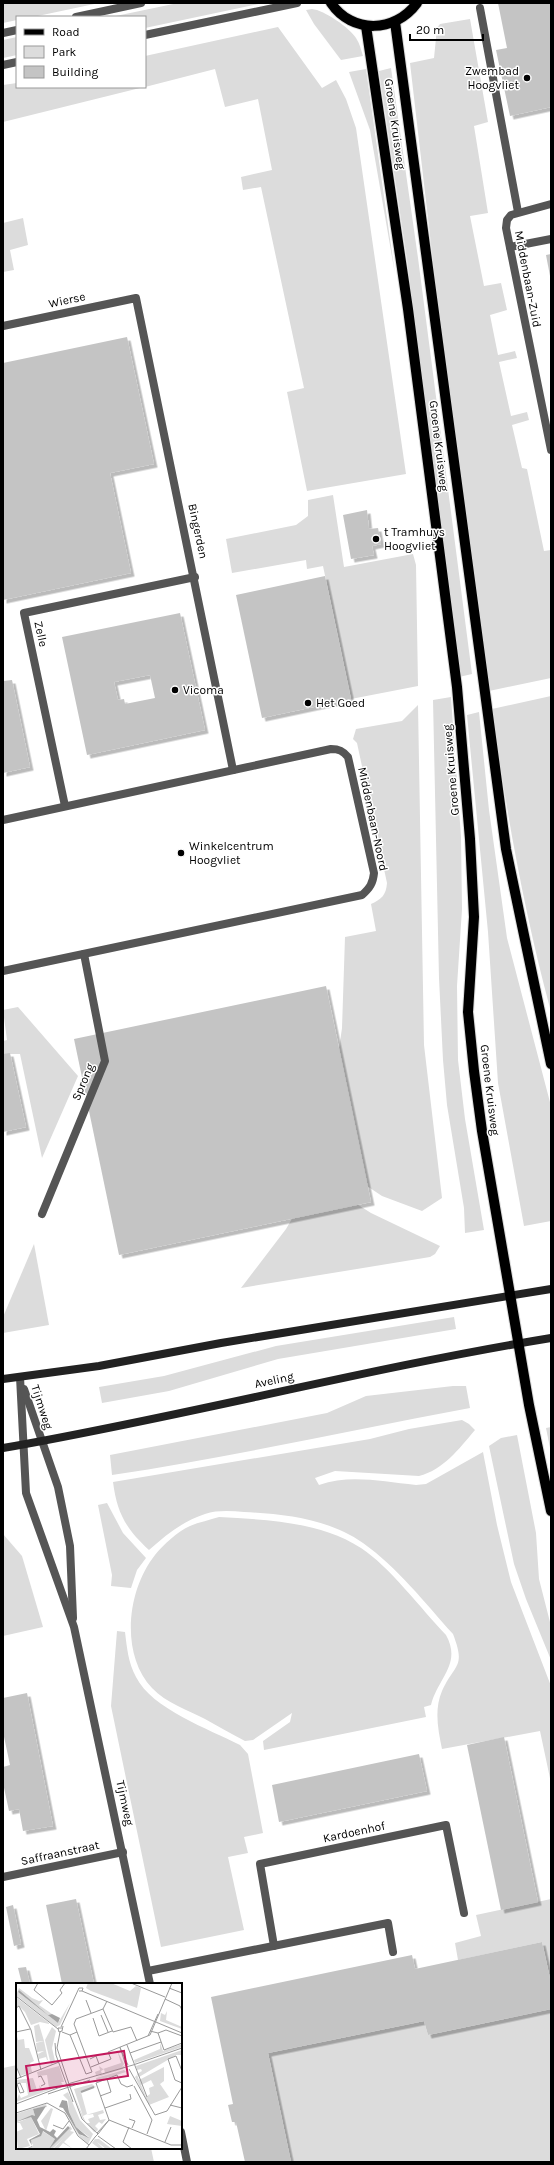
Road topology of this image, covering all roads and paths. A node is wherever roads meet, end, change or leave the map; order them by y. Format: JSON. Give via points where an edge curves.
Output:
{"nodes":[{"id":1,"x":141,"y":3,"type":"edge"},
{"id":2,"x":297,"y":3,"type":"edge"},
{"id":3,"x":331,"y":3,"type":"edge"},
{"id":4,"x":416,"y":3,"type":"edge"},
{"id":5,"x":480,"y":8,"type":"dead end"},
{"id":6,"x":81,"y":16,"type":"edge"},
{"id":7,"x":395,"y":22,"type":"junction"},
{"id":8,"x":366,"y":26,"type":"junction"},
{"id":9,"x":16,"y":30,"type":"edge"},
{"id":10,"x":3,"y":33,"type":"edge"},
{"id":11,"x":146,"y":35,"type":"edge"},
{"id":12,"x":16,"y":62,"type":"edge"},
{"id":13,"x":3,"y":64,"type":"edge"},
{"id":14,"x":551,"y":204,"type":"edge"},
{"id":15,"x":518,"y":212,"type":"junction"},
{"id":16,"x":551,"y":239,"type":"edge"},
{"id":17,"x":510,"y":247,"type":"junction"},
{"id":18,"x":136,"y":298,"type":"joint"},
{"id":19,"x":3,"y":326,"type":"edge"},
{"id":20,"x":551,"y":450,"type":"edge"},
{"id":21,"x":195,"y":576,"type":"junction"},
{"id":22,"x":233,"y":770,"type":"junction"},
{"id":23,"x":65,"y":806,"type":"junction"},
{"id":24,"x":3,"y":820,"type":"edge"},
{"id":25,"x":84,"y":954,"type":"junction"},
{"id":26,"x":3,"y":971,"type":"edge"},
{"id":27,"x":551,"y":1064,"type":"edge"},
{"id":28,"x":42,"y":1214,"type":"dead end"},
{"id":29,"x":551,"y":1289,"type":"edge"},
{"id":30,"x":510,"y":1296,"type":"junction"},
{"id":31,"x":551,"y":1338,"type":"edge"},
{"id":32,"x":518,"y":1344,"type":"junction"},
{"id":33,"x":20,"y":1376,"type":"junction"},
{"id":34,"x":3,"y":1379,"type":"edge"},
{"id":35,"x":41,"y":1442,"type":"junction"},
{"id":36,"x":24,"y":1444,"type":"junction"},
{"id":37,"x":3,"y":1448,"type":"edge"},
{"id":38,"x":551,"y":1511,"type":"edge"},
{"id":39,"x":74,"y":1627,"type":"junction"},
{"id":40,"x":123,"y":1852,"type":"junction"},
{"id":41,"x":3,"y":1877,"type":"edge"},
{"id":42,"x":464,"y":1913,"type":"dead end"},
{"id":43,"x":274,"y":1946,"type":"junction"},
{"id":44,"x":393,"y":1952,"type":"dead end"},
{"id":45,"x":148,"y":1971,"type":"junction"},
{"id":46,"x":150,"y":1983,"type":"edge"},
{"id":47,"x":182,"y":2137,"type":"edge"},
{"id":48,"x":187,"y":2162,"type":"edge"}],
"edges":[{"from":1,"to":6,"type":"street"},
{"from":2,"to":11,"type":"street"},
{"from":3,"to":8,"type":"main road","via":[[344,16]]},
{"from":4,"to":7,"type":"main road"},
{"from":5,"to":15,"type":"street"},
{"from":7,"to":8,"type":"main road","via":[[381,26]]},
{"from":7,"to":27,"type":"main road","name":"Groene Kruisweg","via":[[506,850]]},
{"from":8,"to":30,"type":"main road","name":"Groene Kruisweg","via":[[408,309],[458,687],[474,918],[468,1012],[482,1131]]},
{"from":9,"to":10,"type":"street"},
{"from":12,"to":13,"type":"street"},
{"from":14,"to":15,"type":"street"},
{"from":15,"to":17,"type":"street","name":"Middenbaan-Zuid","via":[[507,220]]},
{"from":16,"to":17,"type":"street"},
{"from":17,"to":20,"type":"street","name":"Middenbaan-Zuid"},
{"from":18,"to":19,"type":"street","name":"Wierse"},
{"from":18,"to":21,"type":"street","name":"Bingerden"},
{"from":21,"to":22,"type":"street","name":"Bingerden"},
{"from":21,"to":23,"type":"street","name":"Zelle","via":[[24,613]]},
{"from":22,"to":23,"type":"street","name":"Middenbaan-Noord"},
{"from":22,"to":25,"type":"street","name":"Middenbaan-Noord","via":[[331,749],[343,751],[348,757],[374,873],[369,889],[362,895]]},
{"from":23,"to":24,"type":"street","name":"Middenbaan-Noord"},
{"from":25,"to":26,"type":"street","name":"Middenbaan-Noord"},
{"from":25,"to":28,"type":"street","name":"Sprong","via":[[105,1061]]},
{"from":29,"to":30,"type":"main road"},
{"from":30,"to":32,"type":"main road","name":"Groene Kruisweg"},
{"from":30,"to":33,"type":"main road","via":[[99,1366]]},
{"from":31,"to":32,"type":"main road","name":"Aveling"},
{"from":32,"to":35,"type":"main road","name":"Aveling","via":[[432,1359]]},
{"from":32,"to":38,"type":"main road","name":"Groene Kruisweg"},
{"from":33,"to":34,"type":"main road"},
{"from":33,"to":35,"type":"street","name":"Tijmweg"},
{"from":33,"to":36,"type":"street","name":"Tijmweg"},
{"from":35,"to":36,"type":"main road","name":"Aveling"},
{"from":35,"to":39,"type":"street","name":"Tijmweg","via":[[58,1487],[70,1546]]},
{"from":36,"to":37,"type":"main road","name":"Aveling"},
{"from":36,"to":39,"type":"street","name":"Tijmweg","via":[[26,1494]]},
{"from":39,"to":40,"type":"street","name":"Tijmweg"},
{"from":40,"to":41,"type":"street","name":"Saffraanstraat"},
{"from":40,"to":45,"type":"street","name":"Tijmweg"},
{"from":42,"to":43,"type":"street","name":"Kardoenhof","via":[[446,1825],[260,1864]]},
{"from":43,"to":44,"type":"street","via":[[388,1923]]},
{"from":43,"to":45,"type":"street"},
{"from":45,"to":46,"type":"street","name":"Tijmweg"},
{"from":47,"to":48,"type":"street"}]}
